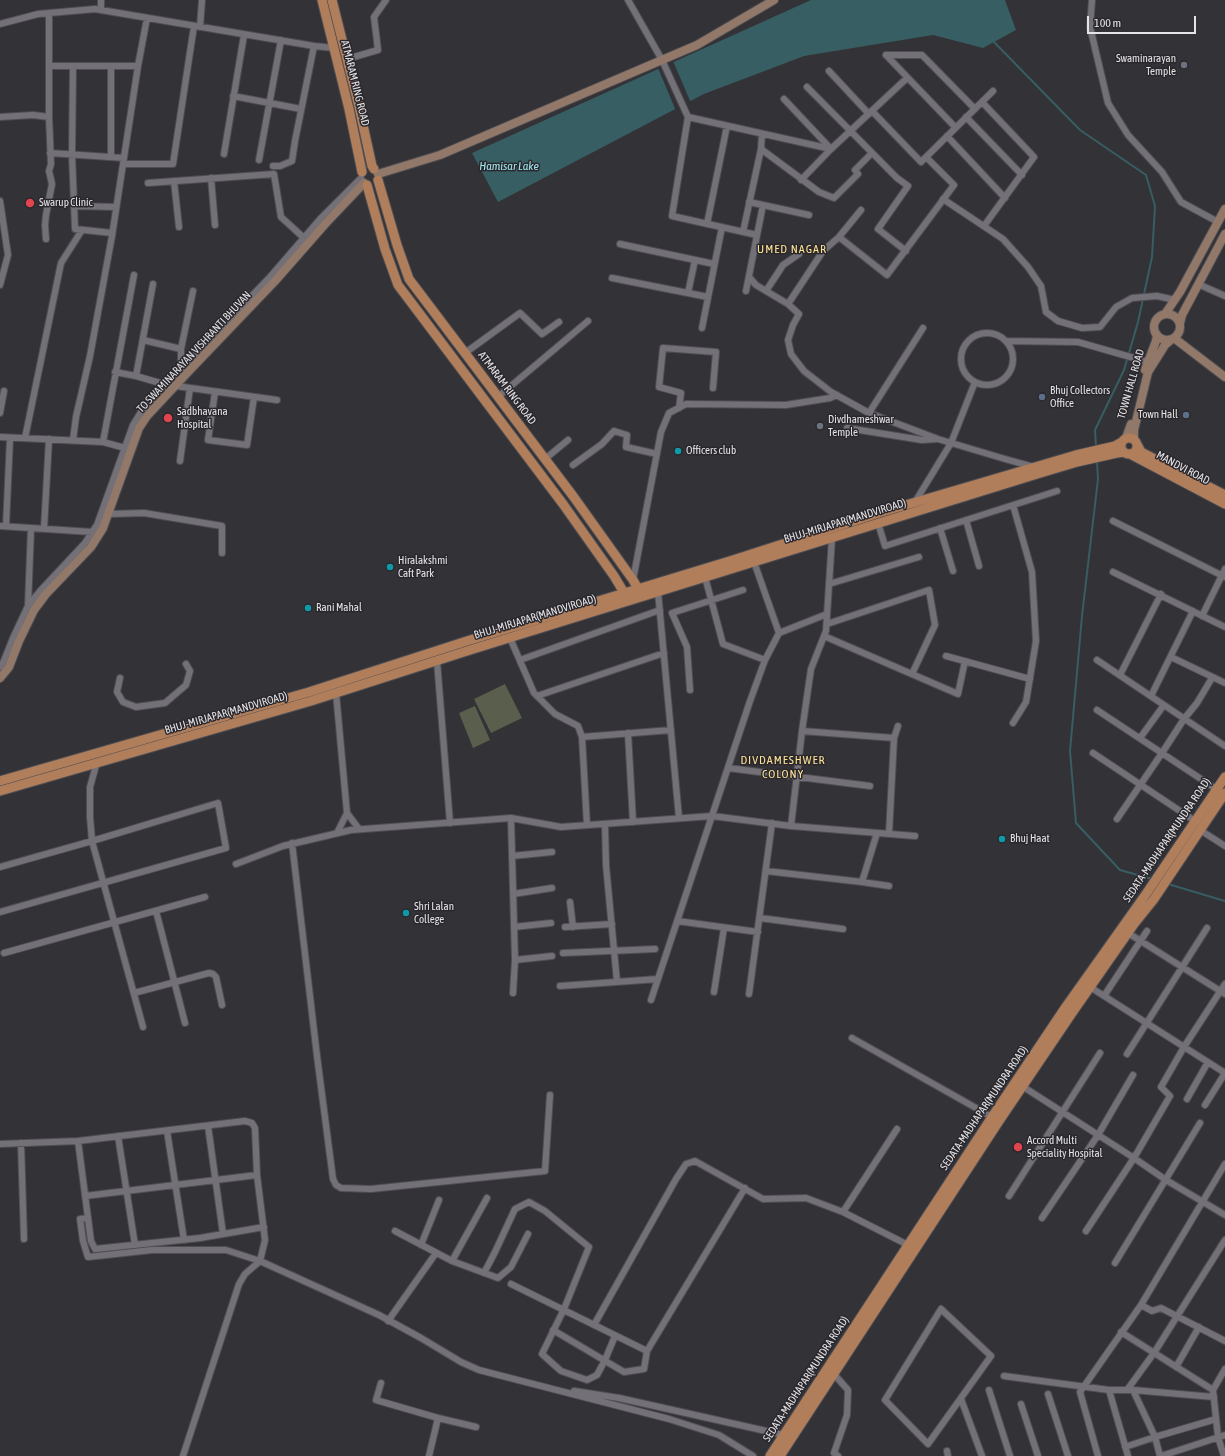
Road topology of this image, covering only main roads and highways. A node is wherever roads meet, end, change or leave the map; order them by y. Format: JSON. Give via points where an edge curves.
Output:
{"nodes":[{"id":1,"x":322,"y":0,"type":"edge"},
{"id":2,"x":332,"y":0,"type":"edge"},
{"id":3,"x":377,"y":175,"type":"junction"},
{"id":4,"x":364,"y":179,"type":"junction"},
{"id":5,"x":1126,"y":446,"type":"junction"},
{"id":6,"x":1076,"y":458,"type":"junction"},
{"id":7,"x":1225,"y":495,"type":"edge"},
{"id":8,"x":1225,"y":504,"type":"edge"},
{"id":9,"x":638,"y":589,"type":"junction"},
{"id":10,"x":626,"y":597,"type":"junction"},
{"id":11,"x":1225,"y":777,"type":"edge"},
{"id":12,"x":0,"y":781,"type":"edge"},
{"id":13,"x":0,"y":791,"type":"edge"},
{"id":14,"x":1225,"y":792,"type":"edge"},
{"id":15,"x":1200,"y":826,"type":"junction"},
{"id":16,"x":1150,"y":897,"type":"junction"},
{"id":17,"x":770,"y":1456,"type":"edge"},
{"id":18,"x":780,"y":1456,"type":"edge"}],
"edges":[{"from":1,"to":4,"type":"main road","name":"ATMARAM RING ROAD"},
{"from":2,"to":3,"type":"main road","name":"ATMARAM RING ROAD","via":[[372,166]]},
{"from":3,"to":4,"type":"main road","via":[[373,185]]},
{"from":3,"to":4,"type":"main road","via":[[369,168]]},
{"from":3,"to":9,"type":"main road","name":"ATMARAM RING ROAD","via":[[397,245],[410,279],[545,459]]},
{"from":4,"to":10,"type":"main road","name":"ATMARAM RING ROAD","via":[[398,285],[563,504]]},
{"from":5,"to":6,"type":"main road"},
{"from":5,"to":7,"type":"main road","name":"MANDVI ROAD"},
{"from":5,"to":8,"type":"main road","name":"MANDVI ROAD"},
{"from":6,"to":9,"type":"main road","name":"BHUJ-MIRJAPAR(MANDVIROAD)","via":[[1034,467],[916,502]]},
{"from":6,"to":9,"type":"main road","name":"BHUJ-MIRJAPAR(MANDVIROAD)","via":[[658,592]]},
{"from":9,"to":10,"type":"main road","name":"BHUJ-MIRJAPAR(MANDVIROAD)"},
{"from":10,"to":12,"type":"main road","name":"BHUJ-MIRJAPAR(MANDVIROAD)"},
{"from":10,"to":13,"type":"main road","name":"BHUJ-MIRJAPAR(MANDVIROAD)","via":[[510,638],[336,693]]},
{"from":11,"to":15,"type":"main road","name":"SEDATA-MADHAPAR(MUNDRA ROAD)"},
{"from":14,"to":15,"type":"main road","name":"SEDATA-MADHAPAR(MUNDRA ROAD)"},
{"from":15,"to":16,"type":"main road","name":"SEDATA-MADHAPAR(MUNDRA ROAD)"},
{"from":16,"to":17,"type":"main road","name":"SEDATA-MADHAPAR(MUNDRA ROAD)","via":[[1065,1008]]},
{"from":16,"to":18,"type":"main road","name":"SEDATA-MADHAPAR(MUNDRA ROAD)","via":[[1022,1086]]}]}
